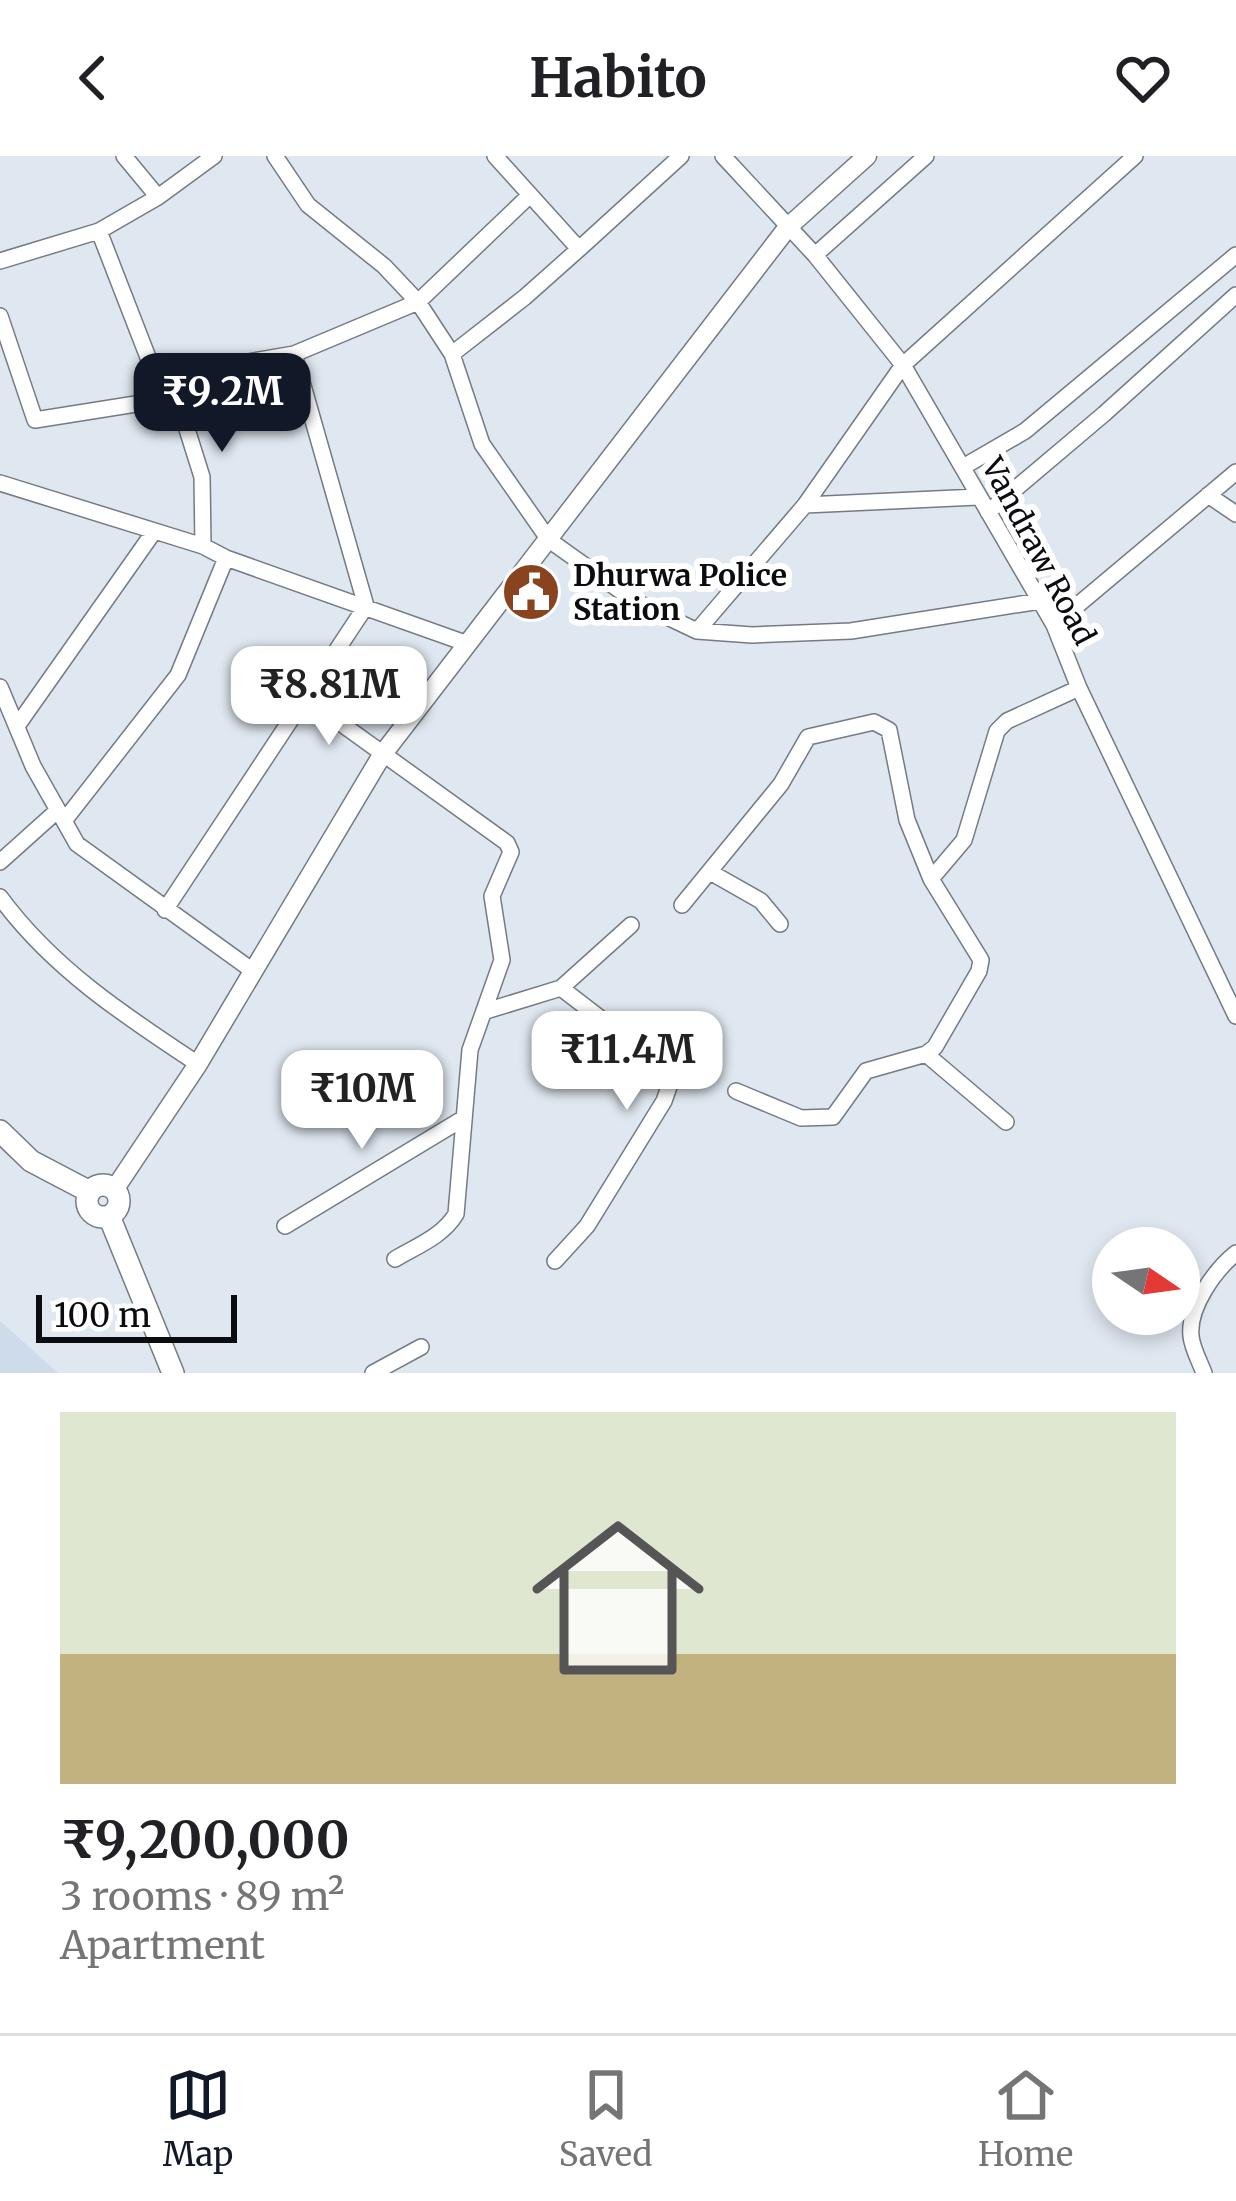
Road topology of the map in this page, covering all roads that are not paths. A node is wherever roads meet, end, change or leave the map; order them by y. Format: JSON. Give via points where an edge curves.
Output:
{"nodes":[{"id":1,"x":124,"y":156,"type":"edge"},
{"id":2,"x":214,"y":156,"type":"edge"},
{"id":3,"x":275,"y":156,"type":"edge"},
{"id":4,"x":495,"y":156,"type":"edge"},
{"id":5,"x":723,"y":156,"type":"edge"},
{"id":6,"x":867,"y":156,"type":"edge"},
{"id":7,"x":926,"y":156,"type":"edge"},
{"id":8,"x":1135,"y":156,"type":"edge"},
{"id":9,"x":670,"y":160,"type":"edge"},
{"id":10,"x":530,"y":195,"type":"junction"},
{"id":11,"x":158,"y":196,"type":"junction"},
{"id":12,"x":788,"y":227,"type":"junction"},
{"id":13,"x":100,"y":231,"type":"junction"},
{"id":14,"x":579,"y":249,"type":"junction"},
{"id":15,"x":815,"y":255,"type":"junction"},
{"id":16,"x":1236,"y":255,"type":"edge"},
{"id":17,"x":0,"y":261,"type":"edge"},
{"id":18,"x":1236,"y":295,"type":"edge"},
{"id":19,"x":418,"y":302,"type":"junction"},
{"id":20,"x":0,"y":316,"type":"edge"},
{"id":21,"x":294,"y":353,"type":"junction"},
{"id":22,"x":452,"y":354,"type":"junction"},
{"id":23,"x":904,"y":365,"type":"junction"},
{"id":24,"x":163,"y":377,"type":"junction"},
{"id":25,"x":963,"y":466,"type":"junction"},
{"id":26,"x":1236,"y":472,"type":"edge"},
{"id":27,"x":0,"y":483,"type":"edge"},
{"id":28,"x":1208,"y":495,"type":"junction"},
{"id":29,"x":983,"y":504,"type":"junction"},
{"id":30,"x":805,"y":505,"type":"junction"},
{"id":31,"x":1236,"y":514,"type":"edge"},
{"id":32,"x":153,"y":533,"type":"junction"},
{"id":33,"x":548,"y":540,"type":"junction"},
{"id":34,"x":203,"y":546,"type":"junction"},
{"id":35,"x":226,"y":558,"type":"junction"},
{"id":36,"x":1040,"y":601,"type":"junction"},
{"id":37,"x":366,"y":606,"type":"junction"},
{"id":38,"x":1054,"y":625,"type":"junction"},
{"id":39,"x":698,"y":632,"type":"junction"},
{"id":40,"x":468,"y":644,"type":"junction"},
{"id":41,"x":0,"y":687,"type":"edge"},
{"id":42,"x":1079,"y":688,"type":"junction"},
{"id":43,"x":307,"y":699,"type":"junction"},
{"id":44,"x":17,"y":727,"type":"junction"},
{"id":45,"x":382,"y":755,"type":"junction"},
{"id":46,"x":61,"y":816,"type":"junction"},
{"id":47,"x":0,"y":862,"type":"edge"},
{"id":48,"x":710,"y":872,"type":"junction"},
{"id":49,"x":931,"y":879,"type":"junction"},
{"id":50,"x":0,"y":897,"type":"edge"},
{"id":51,"x":682,"y":905,"type":"dead end"},
{"id":52,"x":165,"y":910,"type":"junction"},
{"id":53,"x":780,"y":924,"type":"dead end"},
{"id":54,"x":631,"y":925,"type":"dead end"},
{"id":55,"x":253,"y":971,"type":"junction"},
{"id":56,"x":561,"y":988,"type":"junction"},
{"id":57,"x":486,"y":1011,"type":"junction"},
{"id":58,"x":1236,"y":1016,"type":"edge"},
{"id":59,"x":926,"y":1054,"type":"junction"},
{"id":60,"x":198,"y":1064,"type":"junction"},
{"id":61,"x":736,"y":1091,"type":"dead end"},
{"id":62,"x":464,"y":1118,"type":"junction"},
{"id":63,"x":1006,"y":1122,"type":"dead end"},
{"id":64,"x":0,"y":1131,"type":"edge"},
{"id":65,"x":114,"y":1190,"type":"junction"},
{"id":66,"x":90,"y":1192,"type":"junction"},
{"id":67,"x":109,"y":1216,"type":"junction"},
{"id":68,"x":285,"y":1226,"type":"dead end"},
{"id":69,"x":1235,"y":1255,"type":"edge"},
{"id":70,"x":394,"y":1259,"type":"dead end"},
{"id":71,"x":555,"y":1261,"type":"dead end"},
{"id":72,"x":421,"y":1347,"type":"dead end"},
{"id":73,"x":173,"y":1373,"type":"edge"},
{"id":74,"x":373,"y":1373,"type":"edge"},
{"id":75,"x":1204,"y":1373,"type":"edge"}],
"edges":[{"from":1,"to":11,"type":"street"},
{"from":2,"to":11,"type":"street"},
{"from":3,"to":19,"type":"street","via":[[308,206]]},
{"from":4,"to":10,"type":"street"},
{"from":5,"to":12,"type":"street","name":"Vandraw Road"},
{"from":6,"to":12,"type":"street"},
{"from":7,"to":15,"type":"street"},
{"from":8,"to":23,"type":"street"},
{"from":9,"to":14,"type":"street"},
{"from":10,"to":14,"type":"street"},
{"from":10,"to":19,"type":"street"},
{"from":11,"to":13,"type":"street"},
{"from":12,"to":15,"type":"street","name":"Vandraw Road"},
{"from":12,"to":33,"type":"street"},
{"from":13,"to":17,"type":"street"},
{"from":13,"to":24,"type":"street"},
{"from":14,"to":22,"type":"street"},
{"from":15,"to":23,"type":"street","name":"Vandraw Road"},
{"from":16,"to":25,"type":"street","via":[[1025,431]]},
{"from":18,"to":29,"type":"street","via":[[1104,414]]},
{"from":19,"to":21,"type":"street"},
{"from":19,"to":22,"type":"street"},
{"from":20,"to":24,"type":"street","via":[[35,420],[142,403]]},
{"from":21,"to":24,"type":"street"},
{"from":21,"to":37,"type":"street"},
{"from":22,"to":33,"type":"street","via":[[482,444]]},
{"from":23,"to":25,"type":"street","name":"Vandraw Road"},
{"from":23,"to":30,"type":"street"},
{"from":24,"to":34,"type":"street","via":[[202,477]]},
{"from":25,"to":29,"type":"street","name":"Vandraw Road"},
{"from":26,"to":28,"type":"street"},
{"from":27,"to":32,"type":"street"},
{"from":28,"to":31,"type":"street"},
{"from":28,"to":38,"type":"street"},
{"from":29,"to":30,"type":"street"},
{"from":29,"to":36,"type":"street","name":"Vandraw Road"},
{"from":30,"to":39,"type":"street"},
{"from":32,"to":34,"type":"street"},
{"from":32,"to":44,"type":"street"},
{"from":33,"to":39,"type":"street","via":[[636,602]]},
{"from":33,"to":40,"type":"street"},
{"from":34,"to":35,"type":"street"},
{"from":35,"to":37,"type":"street"},
{"from":35,"to":46,"type":"street","via":[[178,676]]},
{"from":36,"to":38,"type":"street","name":"Vandraw Road"},
{"from":36,"to":39,"type":"street","via":[[851,631]]},
{"from":37,"to":40,"type":"street"},
{"from":37,"to":43,"type":"street"},
{"from":38,"to":42,"type":"street","name":"Vandraw Road"},
{"from":40,"to":45,"type":"street"},
{"from":41,"to":44,"type":"street"},
{"from":42,"to":49,"type":"street","via":[[998,731],[964,840]]},
{"from":42,"to":58,"type":"street","name":"Vandraw Road"},
{"from":43,"to":45,"type":"street"},
{"from":43,"to":52,"type":"street"},
{"from":44,"to":46,"type":"street"},
{"from":45,"to":55,"type":"street"},
{"from":45,"to":57,"type":"street","via":[[509,846],[492,896],[502,960]]},
{"from":46,"to":47,"type":"street"},
{"from":46,"to":52,"type":"street","via":[[77,844]]},
{"from":48,"to":49,"type":"street","via":[[808,737],[874,722],[889,730],[907,820]]},
{"from":48,"to":51,"type":"street"},
{"from":48,"to":53,"type":"street","via":[[761,901]]},
{"from":49,"to":59,"type":"street","via":[[981,960]]},
{"from":50,"to":60,"type":"street","via":[[102,1001]]},
{"from":52,"to":55,"type":"street"},
{"from":54,"to":56,"type":"street"},
{"from":55,"to":60,"type":"street"},
{"from":56,"to":57,"type":"street"},
{"from":56,"to":71,"type":"street","via":[[671,1082],[586,1226]]},
{"from":57,"to":62,"type":"street","via":[[470,1050]]},
{"from":59,"to":61,"type":"street","via":[[866,1071],[828,1118],[802,1118]]},
{"from":59,"to":63,"type":"street"},
{"from":60,"to":65,"type":"street"},
{"from":62,"to":68,"type":"street"},
{"from":62,"to":70,"type":"street","via":[[456,1214]]},
{"from":64,"to":66,"type":"main road","via":[[31,1161]]},
{"from":65,"to":66,"type":"main road"},
{"from":65,"to":67,"type":"main road","via":[[118,1204]]},
{"from":66,"to":67,"type":"main road","via":[[91,1212]]},
{"from":67,"to":73,"type":"main road"},
{"from":69,"to":75,"type":"street","via":[[1204,1290],[1193,1323]]},
{"from":72,"to":74,"type":"street"}]}
